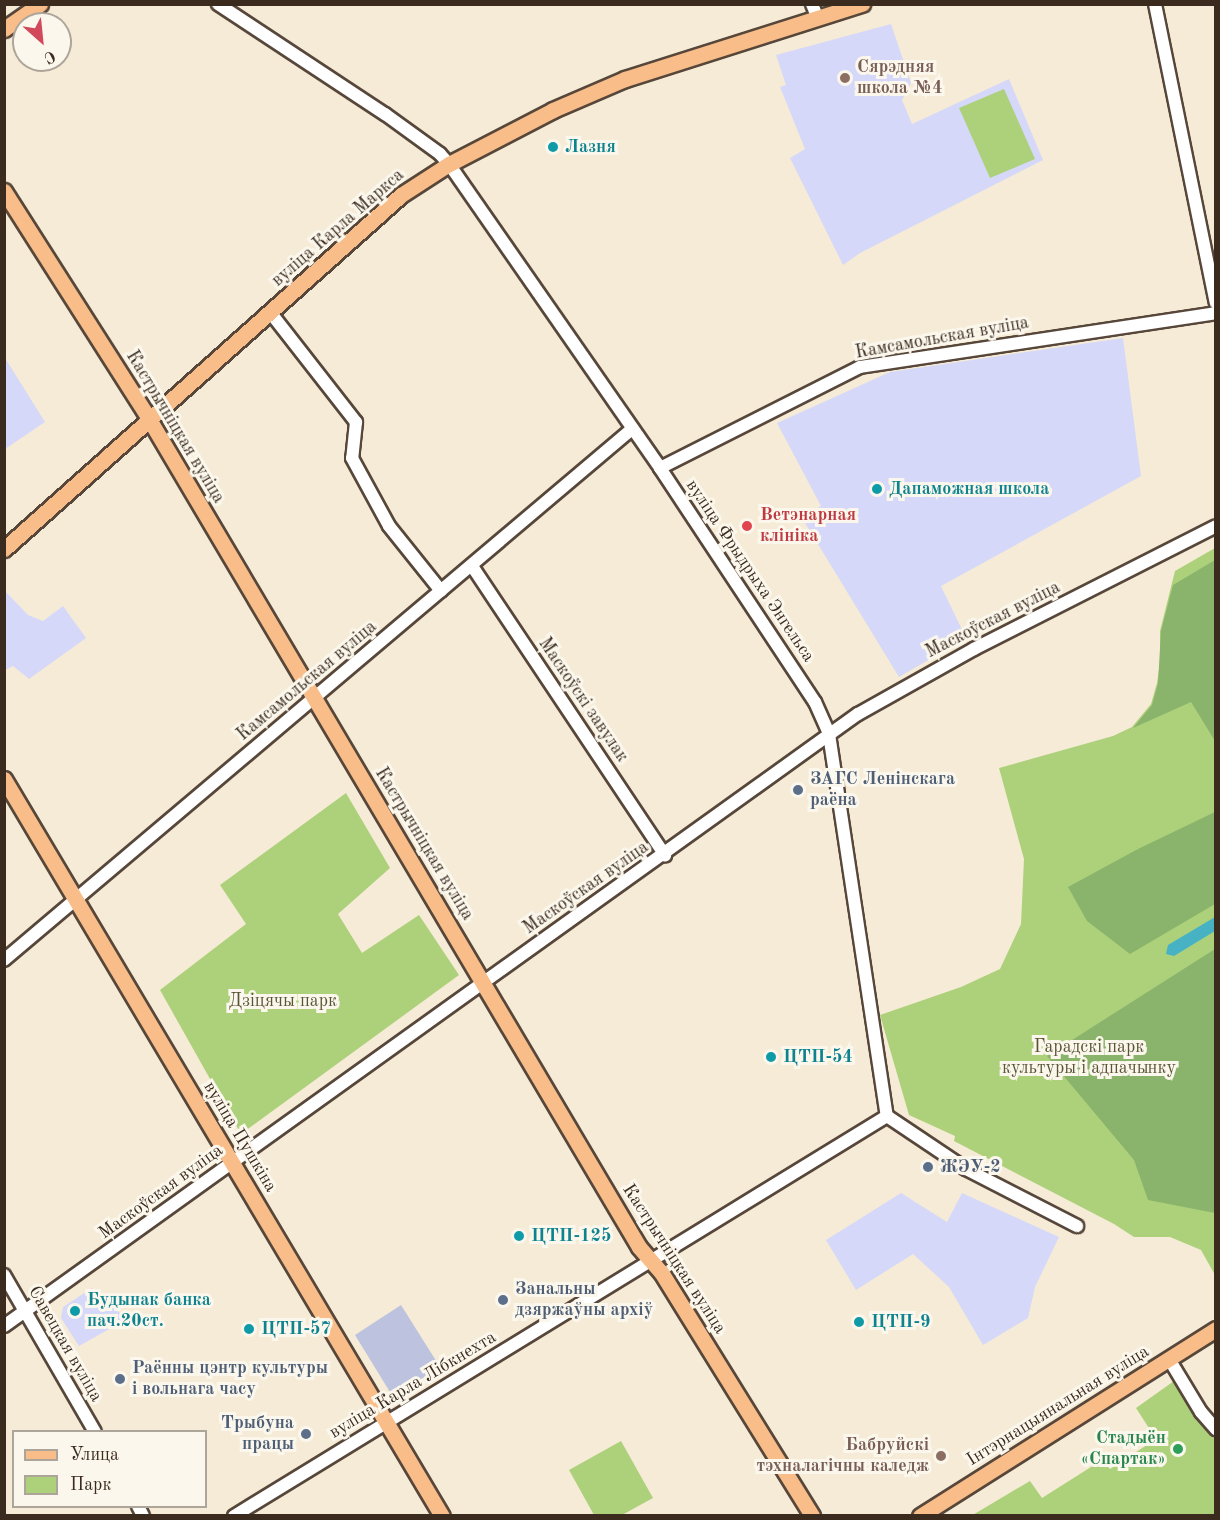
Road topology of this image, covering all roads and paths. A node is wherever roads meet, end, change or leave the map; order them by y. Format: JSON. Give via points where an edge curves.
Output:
{"nodes":[{"id":1,"x":40,"y":4,"type":"edge"},
{"id":2,"x":218,"y":4,"type":"edge"},
{"id":3,"x":862,"y":4,"type":"edge"},
{"id":4,"x":1155,"y":4,"type":"edge"},
{"id":5,"x":815,"y":12,"type":"edge"},
{"id":6,"x":4,"y":29,"type":"edge"},
{"id":7,"x":449,"y":164,"type":"junction"},
{"id":8,"x":4,"y":191,"type":"edge"},
{"id":9,"x":1215,"y":303,"type":"edge"},
{"id":10,"x":270,"y":312,"type":"junction"},
{"id":11,"x":1215,"y":313,"type":"edge"},
{"id":12,"x":149,"y":419,"type":"junction"},
{"id":13,"x":632,"y":429,"type":"junction"},
{"id":14,"x":660,"y":468,"type":"junction"},
{"id":15,"x":1215,"y":526,"type":"edge"},
{"id":16,"x":4,"y":549,"type":"edge"},
{"id":17,"x":472,"y":566,"type":"junction"},
{"id":18,"x":441,"y":591,"type":"junction"},
{"id":19,"x":314,"y":699,"type":"junction"},
{"id":20,"x":829,"y":734,"type":"junction"},
{"id":21,"x":4,"y":779,"type":"edge"},
{"id":22,"x":665,"y":855,"type":"junction"},
{"id":23,"x":76,"y":900,"type":"junction"},
{"id":24,"x":4,"y":960,"type":"edge"},
{"id":25,"x":484,"y":982,"type":"junction"},
{"id":26,"x":887,"y":1116,"type":"junction"},
{"id":27,"x":232,"y":1163,"type":"junction"},
{"id":28,"x":1077,"y":1226,"type":"dead end"},
{"id":29,"x":650,"y":1261,"type":"junction"},
{"id":30,"x":4,"y":1275,"type":"edge"},
{"id":31,"x":26,"y":1311,"type":"junction"},
{"id":32,"x":4,"y":1326,"type":"edge"},
{"id":33,"x":1215,"y":1329,"type":"edge"},
{"id":34,"x":1169,"y":1359,"type":"junction"},
{"id":35,"x":387,"y":1422,"type":"junction"},
{"id":36,"x":1215,"y":1429,"type":"edge"},
{"id":37,"x":94,"y":1430,"type":"edge"},
{"id":38,"x":234,"y":1515,"type":"edge"},
{"id":39,"x":442,"y":1515,"type":"edge"},
{"id":40,"x":812,"y":1515,"type":"edge"},
{"id":41,"x":920,"y":1515,"type":"edge"}],
"edges":[{"from":1,"to":6,"type":"main road"},
{"from":2,"to":7,"type":"street","name":"вуліца Фрыдрыха Энгельса","via":[[385,114],[440,153]]},
{"from":3,"to":5,"type":"main road","name":"вуліца Карла Маркса"},
{"from":4,"to":9,"type":"street"},
{"from":5,"to":7,"type":"main road","name":"вуліца Карла Маркса","via":[[625,79],[553,110]]},
{"from":7,"to":10,"type":"main road","name":"вуліца Карла Маркса","via":[[401,195]]},
{"from":7,"to":13,"type":"street","name":"вуліца Фрыдрыха Энгельса"},
{"from":8,"to":12,"type":"main road","name":"Кастрычніцкая вуліца"},
{"from":10,"to":12,"type":"main road","name":"вуліца Карла Маркса"},
{"from":10,"to":18,"type":"street","via":[[356,422],[352,458],[389,526]]},
{"from":11,"to":14,"type":"street","name":"Камсамольская вуліца","via":[[860,367]]},
{"from":12,"to":16,"type":"main road","name":"вуліца Карла Маркса"},
{"from":12,"to":19,"type":"main road","name":"Кастрычніцкая вуліца"},
{"from":13,"to":14,"type":"street","name":"вуліца Фрыдрыха Энгельса"},
{"from":13,"to":17,"type":"street","name":"Камсамольская вуліца"},
{"from":14,"to":20,"type":"street","name":"вуліца Фрыдрыха Энгельса","via":[[815,702]]},
{"from":15,"to":20,"type":"street","name":"Маскоўская вуліца","via":[[907,685]]},
{"from":17,"to":18,"type":"street","name":"Камсамольская вуліца"},
{"from":17,"to":22,"type":"street","name":"Маскоўскі завулак"},
{"from":18,"to":19,"type":"street","name":"Камсамольская вуліца"},
{"from":19,"to":23,"type":"street","name":"Камсамольская вуліца"},
{"from":19,"to":25,"type":"main road","name":"Кастрычніцкая вуліца"},
{"from":20,"to":22,"type":"street","name":"Маскоўская вуліца"},
{"from":20,"to":26,"type":"street","name":"вуліца Фрыдрыха Энгельса"},
{"from":21,"to":23,"type":"main road","name":"вуліца Пушкіна"},
{"from":22,"to":25,"type":"street","name":"Маскоўская вуліца"},
{"from":23,"to":24,"type":"street","name":"Камсамольская вуліца"},
{"from":23,"to":27,"type":"main road","name":"вуліца Пушкіна"},
{"from":25,"to":27,"type":"street","name":"Маскоўская вуліца"},
{"from":25,"to":29,"type":"main road","name":"Кастрычніцкая вуліца"},
{"from":26,"to":28,"type":"street","via":[[966,1169]]},
{"from":26,"to":29,"type":"street","name":"вуліца Карла Лібкнехта"},
{"from":27,"to":31,"type":"street","name":"Маскоўская вуліца"},
{"from":27,"to":35,"type":"main road","name":"вуліца Пушкіна"},
{"from":29,"to":35,"type":"street","name":"вуліца Карла Лібкнехта"},
{"from":29,"to":40,"type":"main road","name":"Кастрычніцкая вуліца","via":[[661,1272]]},
{"from":30,"to":31,"type":"street","name":"Савецкая вуліца"},
{"from":31,"to":32,"type":"street","name":"Маскоўская вуліца"},
{"from":31,"to":37,"type":"street","name":"Савецкая вуліца"},
{"from":33,"to":34,"type":"main road","name":"Інтэрнацыянальная вуліца"},
{"from":34,"to":36,"type":"street"},
{"from":34,"to":41,"type":"main road","name":"Інтэрнацыянальная вуліца"},
{"from":35,"to":38,"type":"street","name":"вуліца Карла Лібкнехта"},
{"from":35,"to":39,"type":"main road","name":"вуліца Пушкіна"}]}
